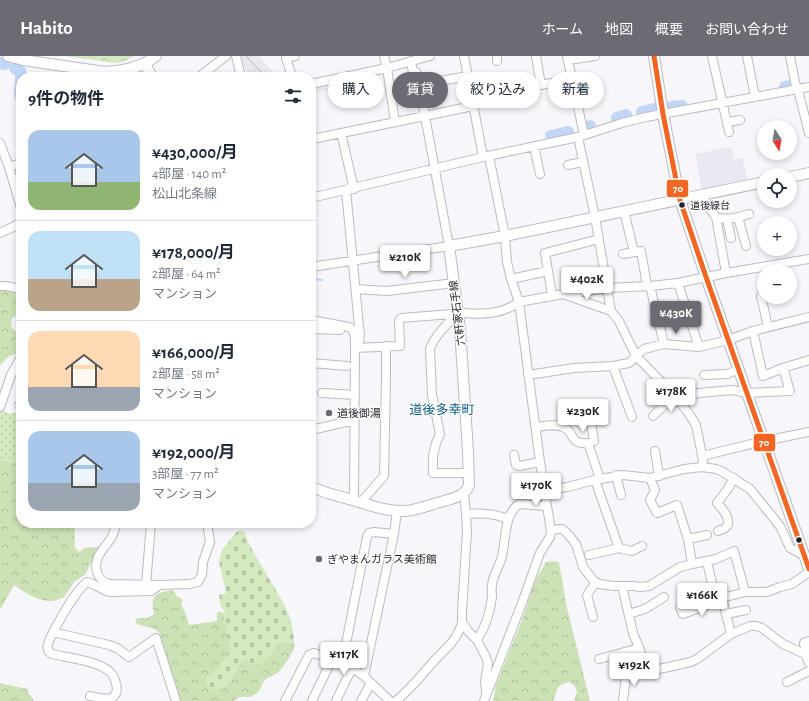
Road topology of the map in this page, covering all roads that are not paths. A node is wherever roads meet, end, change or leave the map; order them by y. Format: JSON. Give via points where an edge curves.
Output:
{"nodes":[{"id":1,"x":8,"y":56,"type":"edge"},
{"id":2,"x":156,"y":56,"type":"edge"},
{"id":3,"x":226,"y":56,"type":"edge"},
{"id":4,"x":236,"y":56,"type":"edge"},
{"id":5,"x":384,"y":56,"type":"edge"},
{"id":6,"x":430,"y":56,"type":"edge"},
{"id":7,"x":464,"y":56,"type":"edge"},
{"id":8,"x":536,"y":56,"type":"edge"},
{"id":9,"x":595,"y":56,"type":"edge"},
{"id":10,"x":654,"y":56,"type":"edge"},
{"id":11,"x":712,"y":56,"type":"edge"},
{"id":12,"x":747,"y":56,"type":"edge"},
{"id":13,"x":790,"y":56,"type":"edge"},
{"id":14,"x":289,"y":57,"type":"edge"},
{"id":15,"x":567,"y":58,"type":"edge"},
{"id":16,"x":411,"y":61,"type":"junction"},
{"id":17,"x":145,"y":64,"type":"junction"},
{"id":18,"x":387,"y":68,"type":"junction"},
{"id":19,"x":149,"y":72,"type":"edge"},
{"id":20,"x":205,"y":72,"type":"edge"},
{"id":21,"x":239,"y":72,"type":"edge"},
{"id":22,"x":291,"y":72,"type":"edge"},
{"id":23,"x":467,"y":72,"type":"edge"},
{"id":24,"x":570,"y":72,"type":"edge"},
{"id":25,"x":316,"y":83,"type":"edge"},
{"id":26,"x":548,"y":84,"type":"edge"},
{"id":27,"x":541,"y":85,"type":"joint"},
{"id":28,"x":809,"y":87,"type":"edge"},
{"id":29,"x":797,"y":89,"type":"junction"},
{"id":30,"x":755,"y":97,"type":"junction"},
{"id":31,"x":722,"y":103,"type":"junction"},
{"id":32,"x":460,"y":108,"type":"edge"},
{"id":33,"x":474,"y":108,"type":"edge"},
{"id":34,"x":577,"y":108,"type":"edge"},
{"id":35,"x":663,"y":114,"type":"junction"},
{"id":36,"x":425,"y":116,"type":"junction"},
{"id":37,"x":740,"y":120,"type":"dead end"},
{"id":38,"x":396,"y":122,"type":"junction"},
{"id":39,"x":726,"y":122,"type":"junction"},
{"id":40,"x":729,"y":132,"type":"dead end"},
{"id":41,"x":341,"y":133,"type":"junction"},
{"id":42,"x":809,"y":133,"type":"edge"},
{"id":43,"x":581,"y":136,"type":"junction"},
{"id":44,"x":316,"y":138,"type":"edge"},
{"id":45,"x":0,"y":143,"type":"edge"},
{"id":46,"x":534,"y":146,"type":"junction"},
{"id":47,"x":486,"y":157,"type":"junction"},
{"id":48,"x":3,"y":159,"type":"edge"},
{"id":49,"x":583,"y":162,"type":"junction"},
{"id":50,"x":16,"y":165,"type":"edge"},
{"id":51,"x":568,"y":165,"type":"dead end"},
{"id":52,"x":8,"y":167,"type":"junction"},
{"id":53,"x":435,"y":169,"type":"junction"},
{"id":54,"x":809,"y":173,"type":"edge"},
{"id":55,"x":540,"y":174,"type":"dead end"},
{"id":56,"x":797,"y":176,"type":"edge"},
{"id":57,"x":757,"y":183,"type":"edge"},
{"id":58,"x":350,"y":189,"type":"junction"},
{"id":59,"x":16,"y":192,"type":"edge"},
{"id":60,"x":702,"y":195,"type":"junction"},
{"id":61,"x":316,"y":197,"type":"edge"},
{"id":62,"x":680,"y":200,"type":"junction"},
{"id":63,"x":624,"y":211,"type":"junction"},
{"id":64,"x":749,"y":214,"type":"dead end"},
{"id":65,"x":595,"y":217,"type":"junction"},
{"id":66,"x":716,"y":217,"type":"junction"},
{"id":67,"x":738,"y":217,"type":"junction"},
{"id":68,"x":727,"y":219,"type":"junction"},
{"id":69,"x":16,"y":225,"type":"edge"},
{"id":70,"x":0,"y":233,"type":"edge"},
{"id":71,"x":505,"y":236,"type":"junction"},
{"id":72,"x":731,"y":238,"type":"dead end"},
{"id":73,"x":599,"y":239,"type":"junction"},
{"id":74,"x":449,"y":246,"type":"junction"},
{"id":75,"x":746,"y":246,"type":"dead end"},
{"id":76,"x":634,"y":252,"type":"junction"},
{"id":77,"x":623,"y":254,"type":"dead end"},
{"id":78,"x":809,"y":259,"type":"edge"},
{"id":79,"x":353,"y":261,"type":"junction"},
{"id":80,"x":316,"y":266,"type":"edge"},
{"id":81,"x":548,"y":271,"type":"junction"},
{"id":82,"x":726,"y":273,"type":"junction"},
{"id":83,"x":706,"y":277,"type":"junction"},
{"id":84,"x":511,"y":279,"type":"junction"},
{"id":85,"x":678,"y":283,"type":"junction"},
{"id":86,"x":454,"y":284,"type":"junction"},
{"id":87,"x":0,"y":286,"type":"edge"},
{"id":88,"x":648,"y":286,"type":"junction"},
{"id":89,"x":16,"y":287,"type":"edge"},
{"id":90,"x":608,"y":288,"type":"junction"},
{"id":91,"x":356,"y":289,"type":"junction"},
{"id":92,"x":563,"y":294,"type":"junction"},
{"id":93,"x":552,"y":295,"type":"junction"},
{"id":94,"x":519,"y":302,"type":"junction"},
{"id":95,"x":763,"y":304,"type":"edge"},
{"id":96,"x":612,"y":311,"type":"junction"},
{"id":97,"x":458,"y":314,"type":"junction"},
{"id":98,"x":809,"y":317,"type":"edge"},
{"id":99,"x":316,"y":321,"type":"edge"},
{"id":100,"x":343,"y":326,"type":"junction"},
{"id":101,"x":768,"y":327,"type":"junction"},
{"id":102,"x":316,"y":329,"type":"edge"},
{"id":103,"x":753,"y":331,"type":"junction"},
{"id":104,"x":728,"y":340,"type":"junction"},
{"id":105,"x":664,"y":344,"type":"junction"},
{"id":106,"x":386,"y":346,"type":"junction"},
{"id":107,"x":699,"y":346,"type":"junction"},
{"id":108,"x":355,"y":348,"type":"junction"},
{"id":109,"x":636,"y":356,"type":"junction"},
{"id":110,"x":809,"y":360,"type":"edge"},
{"id":111,"x":316,"y":363,"type":"edge"},
{"id":112,"x":16,"y":366,"type":"edge"},
{"id":113,"x":347,"y":366,"type":"dead end"},
{"id":114,"x":613,"y":366,"type":"junction"},
{"id":115,"x":783,"y":368,"type":"junction"},
{"id":116,"x":739,"y":369,"type":"junction"},
{"id":117,"x":528,"y":374,"type":"junction"},
{"id":118,"x":704,"y":375,"type":"dead end"},
{"id":119,"x":322,"y":393,"type":"dead end"},
{"id":120,"x":747,"y":393,"type":"junction"},
{"id":121,"x":355,"y":395,"type":"junction"},
{"id":122,"x":676,"y":397,"type":"junction"},
{"id":123,"x":0,"y":407,"type":"edge"},
{"id":124,"x":601,"y":408,"type":"dead end"},
{"id":125,"x":653,"y":416,"type":"dead end"},
{"id":126,"x":632,"y":417,"type":"dead end"},
{"id":127,"x":354,"y":420,"type":"junction"},
{"id":128,"x":536,"y":428,"type":"junction"},
{"id":129,"x":316,"y":429,"type":"edge"},
{"id":130,"x":809,"y":432,"type":"edge"},
{"id":131,"x":595,"y":441,"type":"junction"},
{"id":132,"x":764,"y":441,"type":"junction"},
{"id":133,"x":654,"y":451,"type":"dead end"},
{"id":134,"x":514,"y":455,"type":"dead end"},
{"id":135,"x":702,"y":456,"type":"junction"},
{"id":136,"x":540,"y":462,"type":"junction"},
{"id":137,"x":702,"y":467,"type":"junction"},
{"id":138,"x":469,"y":473,"type":"junction"},
{"id":139,"x":616,"y":475,"type":"junction"},
{"id":140,"x":660,"y":476,"type":"junction"},
{"id":141,"x":650,"y":478,"type":"junction"},
{"id":142,"x":734,"y":478,"type":"junction"},
{"id":143,"x":597,"y":480,"type":"junction"},
{"id":144,"x":543,"y":485,"type":"junction"},
{"id":145,"x":519,"y":487,"type":"dead end"},
{"id":146,"x":316,"y":488,"type":"edge"},
{"id":147,"x":464,"y":493,"type":"junction"},
{"id":148,"x":621,"y":495,"type":"dead end"},
{"id":149,"x":357,"y":501,"type":"junction"},
{"id":150,"x":546,"y":506,"type":"junction"},
{"id":151,"x":397,"y":511,"type":"junction"},
{"id":152,"x":466,"y":514,"type":"junction"},
{"id":153,"x":508,"y":519,"type":"junction"},
{"id":154,"x":115,"y":528,"type":"edge"},
{"id":155,"x":151,"y":528,"type":"edge"},
{"id":156,"x":208,"y":528,"type":"edge"},
{"id":157,"x":551,"y":531,"type":"junction"},
{"id":158,"x":718,"y":531,"type":"dead end"},
{"id":159,"x":394,"y":534,"type":"junction"},
{"id":160,"x":707,"y":536,"type":"dead end"},
{"id":161,"x":688,"y":540,"type":"junction"},
{"id":162,"x":642,"y":546,"type":"dead end"},
{"id":163,"x":619,"y":548,"type":"junction"},
{"id":164,"x":589,"y":556,"type":"dead end"},
{"id":165,"x":707,"y":562,"type":"junction"},
{"id":166,"x":692,"y":564,"type":"junction"},
{"id":167,"x":808,"y":564,"type":"edge"},
{"id":168,"x":596,"y":582,"type":"junction"},
{"id":169,"x":146,"y":585,"type":"junction"},
{"id":170,"x":160,"y":585,"type":"junction"},
{"id":171,"x":622,"y":586,"type":"junction"},
{"id":172,"x":745,"y":592,"type":"junction"},
{"id":173,"x":664,"y":597,"type":"dead end"},
{"id":174,"x":719,"y":599,"type":"junction"},
{"id":175,"x":680,"y":608,"type":"dead end"},
{"id":176,"x":746,"y":610,"type":"dead end"},
{"id":177,"x":629,"y":614,"type":"junction"},
{"id":178,"x":726,"y":614,"type":"junction"},
{"id":179,"x":593,"y":617,"type":"dead end"},
{"id":180,"x":462,"y":622,"type":"junction"},
{"id":181,"x":53,"y":632,"type":"junction"},
{"id":182,"x":730,"y":634,"type":"junction"},
{"id":183,"x":476,"y":640,"type":"junction"},
{"id":184,"x":809,"y":641,"type":"edge"},
{"id":185,"x":639,"y":648,"type":"junction"},
{"id":186,"x":805,"y":654,"type":"junction"},
{"id":187,"x":332,"y":659,"type":"junction"},
{"id":188,"x":599,"y":659,"type":"dead end"},
{"id":189,"x":809,"y":663,"type":"edge"},
{"id":190,"x":342,"y":664,"type":"junction"},
{"id":191,"x":642,"y":667,"type":"junction"},
{"id":192,"x":352,"y":668,"type":"junction"},
{"id":193,"x":809,"y":671,"type":"edge"},
{"id":194,"x":364,"y":676,"type":"junction"},
{"id":195,"x":787,"y":682,"type":"dead end"},
{"id":196,"x":371,"y":683,"type":"junction"},
{"id":197,"x":90,"y":696,"type":"dead end"},
{"id":198,"x":485,"y":698,"type":"edge"},
{"id":199,"x":176,"y":701,"type":"edge"},
{"id":200,"x":285,"y":701,"type":"edge"},
{"id":201,"x":312,"y":701,"type":"edge"},
{"id":202,"x":336,"y":701,"type":"edge"},
{"id":203,"x":361,"y":701,"type":"edge"},
{"id":204,"x":390,"y":701,"type":"edge"},
{"id":205,"x":396,"y":701,"type":"edge"},
{"id":206,"x":623,"y":701,"type":"edge"}],
"edges":[{"from":1,"to":17,"type":"main road","via":[[105,72],[127,70]]},
{"from":2,"to":17,"type":"main road"},
{"from":3,"to":20,"type":"street"},
{"from":4,"to":21,"type":"street"},
{"from":5,"to":18,"type":"street"},
{"from":6,"to":16,"type":"street"},
{"from":7,"to":23,"type":"street"},
{"from":8,"to":27,"type":"street"},
{"from":9,"to":15,"type":"street"},
{"from":10,"to":35,"type":"main road"},
{"from":11,"to":31,"type":"street"},
{"from":12,"to":30,"type":"street"},
{"from":13,"to":29,"type":"street"},
{"from":14,"to":22,"type":"street"},
{"from":15,"to":24,"type":"street"},
{"from":16,"to":18,"type":"street"},
{"from":16,"to":36,"type":"street","via":[[413,73],[416,72]]},
{"from":17,"to":19,"type":"main road"},
{"from":18,"to":25,"type":"street"},
{"from":18,"to":38,"type":"street"},
{"from":26,"to":27,"type":"street"},
{"from":28,"to":29,"type":"street"},
{"from":29,"to":30,"type":"street"},
{"from":29,"to":42,"type":"street"},
{"from":30,"to":31,"type":"street"},
{"from":31,"to":35,"type":"street"},
{"from":31,"to":39,"type":"street"},
{"from":32,"to":36,"type":"street"},
{"from":33,"to":47,"type":"street"},
{"from":34,"to":43,"type":"street"},
{"from":35,"to":43,"type":"street"},
{"from":35,"to":62,"type":"main road"},
{"from":36,"to":38,"type":"street"},
{"from":36,"to":53,"type":"street"},
{"from":37,"to":39,"type":"street"},
{"from":38,"to":41,"type":"street"},
{"from":39,"to":40,"type":"street"},
{"from":41,"to":44,"type":"street"},
{"from":41,"to":58,"type":"street"},
{"from":43,"to":46,"type":"street"},
{"from":43,"to":49,"type":"street"},
{"from":45,"to":48,"type":"street"},
{"from":46,"to":47,"type":"street"},
{"from":46,"to":55,"type":"street"},
{"from":47,"to":53,"type":"street"},
{"from":47,"to":71,"type":"street"},
{"from":48,"to":52,"type":"street"},
{"from":49,"to":51,"type":"street"},
{"from":49,"to":65,"type":"street"},
{"from":50,"to":52,"type":"street"},
{"from":52,"to":59,"type":"street"},
{"from":53,"to":58,"type":"street"},
{"from":53,"to":74,"type":"street"},
{"from":54,"to":56,"type":"main road"},
{"from":57,"to":60,"type":"main road"},
{"from":58,"to":61,"type":"street"},
{"from":58,"to":79,"type":"street"},
{"from":60,"to":62,"type":"main road"},
{"from":60,"to":66,"type":"street"},
{"from":62,"to":63,"type":"main road"},
{"from":62,"to":83,"type":"main road"},
{"from":63,"to":65,"type":"main road"},
{"from":63,"to":76,"type":"street"},
{"from":64,"to":67,"type":"street"},
{"from":65,"to":71,"type":"main road"},
{"from":65,"to":73,"type":"street"},
{"from":66,"to":68,"type":"street"},
{"from":66,"to":82,"type":"street"},
{"from":67,"to":68,"type":"street"},
{"from":67,"to":75,"type":"street"},
{"from":68,"to":72,"type":"street"},
{"from":69,"to":70,"type":"street"},
{"from":71,"to":74,"type":"main road"},
{"from":71,"to":84,"type":"street"},
{"from":73,"to":81,"type":"street","via":[[544,253]]},
{"from":73,"to":90,"type":"street"},
{"from":74,"to":79,"type":"street"},
{"from":74,"to":86,"type":"main road","name":"六軒家石手線"},
{"from":76,"to":77,"type":"street"},
{"from":76,"to":88,"type":"street","via":[[641,251]]},
{"from":78,"to":82,"type":"street"},
{"from":79,"to":80,"type":"street"},
{"from":79,"to":91,"type":"street"},
{"from":81,"to":84,"type":"street"},
{"from":81,"to":93,"type":"street"},
{"from":82,"to":83,"type":"street"},
{"from":83,"to":85,"type":"street"},
{"from":83,"to":104,"type":"main road"},
{"from":84,"to":94,"type":"street"},
{"from":85,"to":88,"type":"street"},
{"from":85,"to":107,"type":"street"},
{"from":86,"to":91,"type":"street","via":[[388,291]]},
{"from":86,"to":97,"type":"main road","name":"六軒家石手線"},
{"from":87,"to":89,"type":"street"},
{"from":88,"to":90,"type":"street"},
{"from":88,"to":105,"type":"street"},
{"from":90,"to":92,"type":"street"},
{"from":90,"to":96,"type":"street"},
{"from":91,"to":108,"type":"street","via":[[360,334]]},
{"from":92,"to":93,"type":"street"},
{"from":92,"to":96,"type":"street"},
{"from":93,"to":94,"type":"street"},
{"from":94,"to":97,"type":"street","via":[[489,314]]},
{"from":94,"to":117,"type":"street"},
{"from":95,"to":101,"type":"street"},
{"from":96,"to":109,"type":"street"},
{"from":97,"to":106,"type":"street","via":[[401,318],[400,346]]},
{"from":97,"to":138,"type":"main road","name":"六軒家石手線"},
{"from":97,"to":138,"type":"street","via":[[432,343],[430,349],[432,394],[440,434],[433,456],[432,473]]},
{"from":98,"to":101,"type":"street"},
{"from":99,"to":100,"type":"street"},
{"from":100,"to":102,"type":"street","via":[[340,330]]},
{"from":100,"to":108,"type":"street","via":[[352,328]]},
{"from":101,"to":103,"type":"street"},
{"from":103,"to":104,"type":"street"},
{"from":103,"to":115,"type":"street","via":[[763,376]]},
{"from":104,"to":107,"type":"street"},
{"from":104,"to":116,"type":"main road"},
{"from":105,"to":107,"type":"street"},
{"from":105,"to":109,"type":"street","via":[[644,349]]},
{"from":106,"to":108,"type":"street"},
{"from":106,"to":149,"type":"street","via":[[384,476]]},
{"from":108,"to":121,"type":"street"},
{"from":109,"to":114,"type":"street","via":[[629,363]]},
{"from":109,"to":122,"type":"street"},
{"from":110,"to":115,"type":"street"},
{"from":111,"to":113,"type":"street"},
{"from":112,"to":123,"type":"street"},
{"from":114,"to":117,"type":"street"},
{"from":114,"to":126,"type":"street"},
{"from":115,"to":120,"type":"street","via":[[790,391]]},
{"from":116,"to":118,"type":"street","via":[[727,374]]},
{"from":116,"to":120,"type":"main road"},
{"from":117,"to":128,"type":"street"},
{"from":119,"to":121,"type":"street"},
{"from":120,"to":122,"type":"street","via":[[733,390]]},
{"from":120,"to":132,"type":"main road"},
{"from":121,"to":127,"type":"street"},
{"from":122,"to":125,"type":"street"},
{"from":122,"to":135,"type":"street","via":[[696,426]]},
{"from":124,"to":131,"type":"street","via":[[589,410]]},
{"from":127,"to":129,"type":"street"},
{"from":127,"to":149,"type":"street"},
{"from":128,"to":131,"type":"street","via":[[559,426],[567,430],[574,440],[582,443]]},
{"from":128,"to":136,"type":"street"},
{"from":130,"to":132,"type":"street"},
{"from":131,"to":143,"type":"street"},
{"from":132,"to":135,"type":"street"},
{"from":132,"to":167,"type":"main road"},
{"from":133,"to":140,"type":"street"},
{"from":134,"to":136,"type":"street","via":[[518,466]]},
{"from":135,"to":137,"type":"street"},
{"from":136,"to":144,"type":"street"},
{"from":137,"to":140,"type":"street"},
{"from":137,"to":142,"type":"street","via":[[716,469]]},
{"from":138,"to":147,"type":"main road","name":"六軒家石手線","via":[[467,490]]},
{"from":139,"to":141,"type":"street"},
{"from":139,"to":143,"type":"street"},
{"from":139,"to":148,"type":"street"},
{"from":140,"to":141,"type":"street"},
{"from":141,"to":161,"type":"street","via":[[654,492],[650,500],[657,513],[677,505]]},
{"from":142,"to":158,"type":"street","via":[[717,503],[728,521],[725,528]]},
{"from":142,"to":167,"type":"street","via":[[750,489],[781,528],[790,548]]},
{"from":143,"to":144,"type":"street","via":[[555,489]]},
{"from":143,"to":163,"type":"street"},
{"from":144,"to":145,"type":"street"},
{"from":144,"to":150,"type":"street"},
{"from":146,"to":149,"type":"main road"},
{"from":147,"to":151,"type":"main road","via":[[415,509]]},
{"from":147,"to":152,"type":"street"},
{"from":149,"to":151,"type":"main road"},
{"from":150,"to":153,"type":"street","via":[[519,504]]},
{"from":150,"to":157,"type":"street"},
{"from":151,"to":159,"type":"street"},
{"from":152,"to":153,"type":"street","via":[[499,515]]},
{"from":152,"to":180,"type":"street"},
{"from":153,"to":183,"type":"street","via":[[502,556],[494,575],[490,608],[485,626]]},
{"from":154,"to":169,"type":"street","via":[[95,562],[100,579],[110,584]]},
{"from":155,"to":169,"type":"street"},
{"from":156,"to":170,"type":"street","via":[[210,542],[198,582]]},
{"from":157,"to":168,"type":"street","via":[[562,529],[566,532],[576,544],[583,567]]},
{"from":157,"to":198,"type":"street","via":[[540,553]]},
{"from":159,"to":190,"type":"street","via":[[374,532],[369,533],[367,537]]},
{"from":159,"to":194,"type":"street"},
{"from":160,"to":161,"type":"street"},
{"from":161,"to":166,"type":"street"},
{"from":162,"to":163,"type":"street","via":[[632,551]]},
{"from":163,"to":164,"type":"street"},
{"from":165,"to":166,"type":"street"},
{"from":165,"to":172,"type":"street","via":[[734,551]]},
{"from":165,"to":174,"type":"street"},
{"from":166,"to":171,"type":"street","via":[[680,567],[649,586]]},
{"from":167,"to":172,"type":"street","via":[[792,584],[767,592]]},
{"from":168,"to":171,"type":"street"},
{"from":168,"to":179,"type":"street","via":[[587,595]]},
{"from":169,"to":170,"type":"street"},
{"from":170,"to":181,"type":"street","via":[[151,591],[110,592],[87,582],[73,599]]},
{"from":171,"to":177,"type":"street"},
{"from":172,"to":174,"type":"street"},
{"from":173,"to":177,"type":"street","via":[[645,609]]},
{"from":174,"to":175,"type":"street","via":[[683,614]]},
{"from":174,"to":178,"type":"street"},
{"from":176,"to":178,"type":"street"},
{"from":177,"to":185,"type":"street"},
{"from":178,"to":182,"type":"street"},
{"from":180,"to":183,"type":"street"},
{"from":180,"to":205,"type":"street","via":[[453,642]]},
{"from":181,"to":197,"type":"street","via":[[48,645],[49,652],[96,664],[114,677],[117,688],[114,696],[106,699]]},
{"from":181,"to":199,"type":"street","via":[[109,645],[128,657],[156,638]]},
{"from":182,"to":186,"type":"street","via":[[756,626],[783,644]]},
{"from":182,"to":191,"type":"street","via":[[690,662],[645,671]]},
{"from":183,"to":198,"type":"street","via":[[488,664]]},
{"from":184,"to":186,"type":"street","via":[[804,643],[807,651]]},
{"from":185,"to":188,"type":"street"},
{"from":185,"to":191,"type":"street"},
{"from":186,"to":189,"type":"street"},
{"from":187,"to":190,"type":"street"},
{"from":187,"to":200,"type":"street","via":[[314,653],[309,655]]},
{"from":187,"to":201,"type":"street"},
{"from":190,"to":192,"type":"street"},
{"from":191,"to":206,"type":"street","via":[[632,669],[626,674]]},
{"from":192,"to":194,"type":"street"},
{"from":192,"to":202,"type":"street"},
{"from":193,"to":195,"type":"street"},
{"from":194,"to":196,"type":"street"},
{"from":196,"to":203,"type":"street"},
{"from":196,"to":204,"type":"street"}]}
